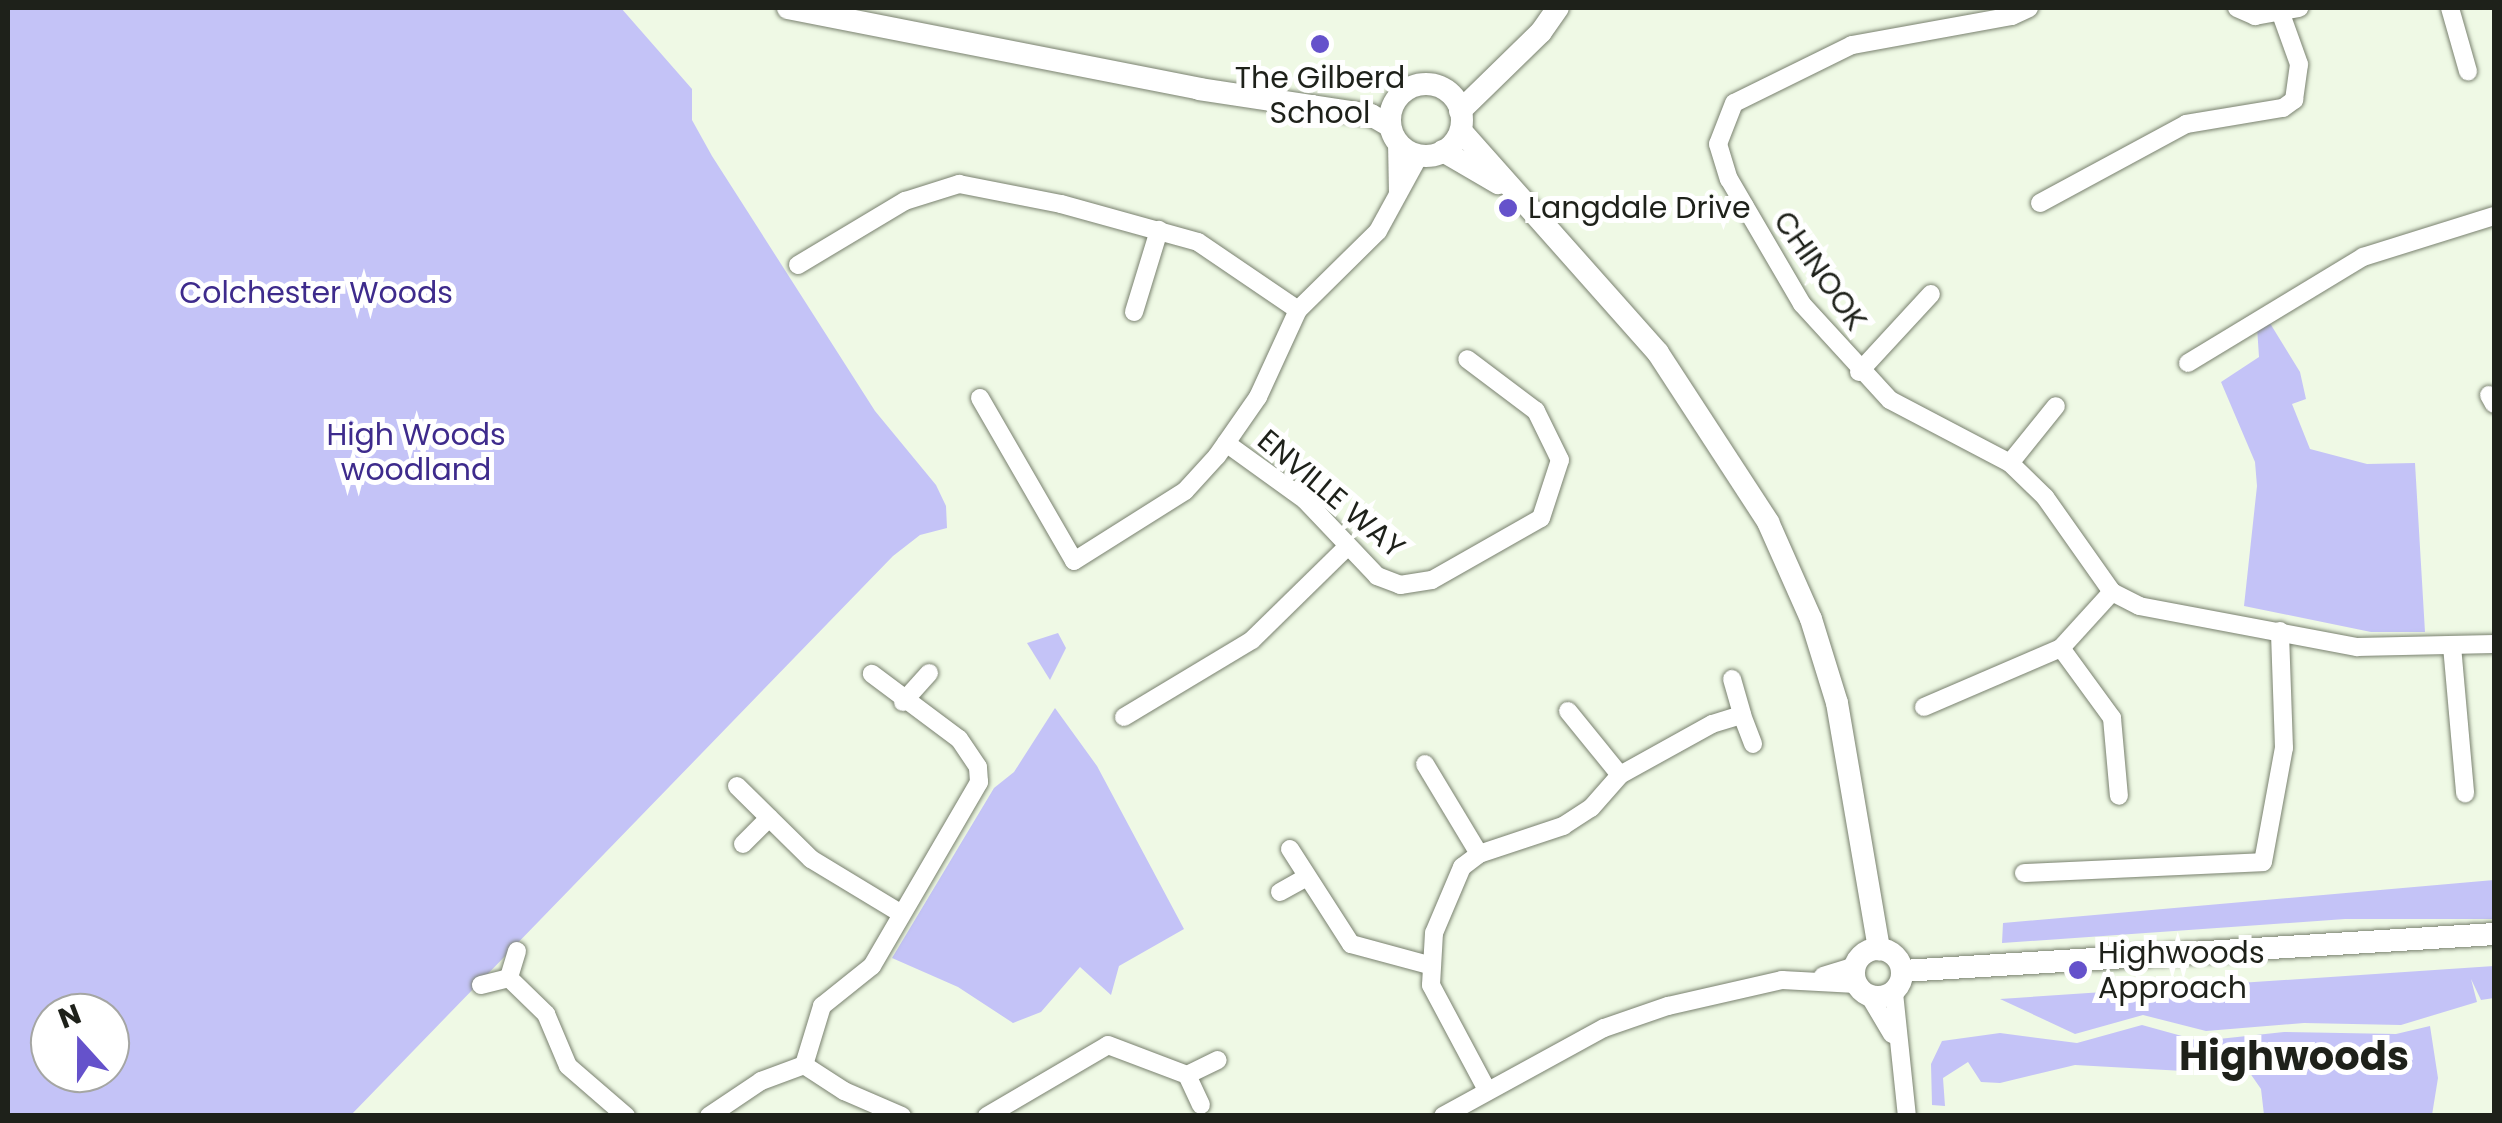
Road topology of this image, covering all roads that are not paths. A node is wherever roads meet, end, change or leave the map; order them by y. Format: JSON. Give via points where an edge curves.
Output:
{"nodes":[{"id":1,"x":788,"y":8,"type":"edge"},
{"id":2,"x":1558,"y":8,"type":"edge"},
{"id":3,"x":2029,"y":8,"type":"edge"},
{"id":4,"x":2237,"y":8,"type":"edge"},
{"id":5,"x":2299,"y":8,"type":"edge"},
{"id":6,"x":2450,"y":8,"type":"edge"},
{"id":7,"x":2280,"y":14,"type":"junction"},
{"id":8,"x":1974,"y":16,"type":"edge"},
{"id":9,"x":2468,"y":71,"type":"dead end"},
{"id":10,"x":1396,"y":99,"type":"junction"},
{"id":11,"x":1457,"y":112,"type":"junction"},
{"id":12,"x":1334,"y":113,"type":"junction"},
{"id":13,"x":1394,"y":134,"type":"junction"},
{"id":14,"x":1443,"y":151,"type":"junction"},
{"id":15,"x":1419,"y":156,"type":"junction"},
{"id":16,"x":1398,"y":193,"type":"junction"},
{"id":17,"x":1518,"y":194,"type":"junction"},
{"id":18,"x":2040,"y":204,"type":"dead end"},
{"id":19,"x":2494,"y":216,"type":"edge"},
{"id":20,"x":1158,"y":230,"type":"junction"},
{"id":21,"x":798,"y":265,"type":"dead end"},
{"id":22,"x":1931,"y":294,"type":"dead end"},
{"id":23,"x":1298,"y":310,"type":"junction"},
{"id":24,"x":1134,"y":312,"type":"dead end"},
{"id":25,"x":1467,"y":359,"type":"dead end"},
{"id":26,"x":2188,"y":363,"type":"dead end"},
{"id":27,"x":1860,"y":372,"type":"junction"},
{"id":28,"x":980,"y":398,"type":"dead end"},
{"id":29,"x":2056,"y":406,"type":"dead end"},
{"id":30,"x":1226,"y":443,"type":"junction"},
{"id":31,"x":2010,"y":463,"type":"junction"},
{"id":32,"x":1348,"y":547,"type":"junction"},
{"id":33,"x":2112,"y":592,"type":"junction"},
{"id":34,"x":2280,"y":631,"type":"junction"},
{"id":35,"x":2494,"y":644,"type":"edge"},
{"id":36,"x":2452,"y":646,"type":"junction"},
{"id":37,"x":2061,"y":648,"type":"junction"},
{"id":38,"x":929,"y":673,"type":"dead end"},
{"id":39,"x":872,"y":674,"type":"dead end"},
{"id":40,"x":1732,"y":679,"type":"dead end"},
{"id":41,"x":903,"y":702,"type":"junction"},
{"id":42,"x":1924,"y":707,"type":"dead end"},
{"id":43,"x":1568,"y":711,"type":"dead end"},
{"id":44,"x":1742,"y":715,"type":"junction"},
{"id":45,"x":1124,"y":717,"type":"dead end"},
{"id":46,"x":1753,"y":744,"type":"dead end"},
{"id":47,"x":1424,"y":764,"type":"dead end"},
{"id":48,"x":1620,"y":775,"type":"junction"},
{"id":49,"x":736,"y":786,"type":"dead end"},
{"id":50,"x":2465,"y":793,"type":"dead end"},
{"id":51,"x":2119,"y":796,"type":"dead end"},
{"id":52,"x":770,"y":818,"type":"junction"},
{"id":53,"x":743,"y":844,"type":"dead end"},
{"id":54,"x":1290,"y":849,"type":"dead end"},
{"id":55,"x":1479,"y":854,"type":"junction"},
{"id":56,"x":2024,"y":873,"type":"dead end"},
{"id":57,"x":1305,"y":878,"type":"junction"},
{"id":58,"x":1280,"y":892,"type":"dead end"},
{"id":59,"x":900,"y":912,"type":"junction"},
{"id":60,"x":2494,"y":934,"type":"edge"},
{"id":61,"x":1879,"y":948,"type":"junction"},
{"id":62,"x":516,"y":951,"type":"dead end"},
{"id":63,"x":1430,"y":965,"type":"junction"},
{"id":64,"x":1903,"y":971,"type":"junction"},
{"id":65,"x":509,"y":978,"type":"junction"},
{"id":66,"x":1860,"y":982,"type":"junction"},
{"id":67,"x":481,"y":986,"type":"dead end"},
{"id":68,"x":1894,"y":993,"type":"junction"},
{"id":69,"x":1895,"y":1039,"type":"junction"},
{"id":70,"x":1218,"y":1060,"type":"dead end"},
{"id":71,"x":804,"y":1065,"type":"junction"},
{"id":72,"x":1187,"y":1075,"type":"junction"},
{"id":73,"x":1486,"y":1090,"type":"junction"},
{"id":74,"x":1201,"y":1105,"type":"dead end"},
{"id":75,"x":618,"y":1114,"type":"edge"},
{"id":76,"x":709,"y":1116,"type":"edge"},
{"id":77,"x":902,"y":1116,"type":"edge"},
{"id":78,"x":988,"y":1116,"type":"edge"},
{"id":79,"x":1442,"y":1116,"type":"edge"},
{"id":80,"x":1907,"y":1116,"type":"edge"}],
"edges":[{"from":1,"to":12,"type":"street"},
{"from":2,"to":11,"type":"street"},
{"from":3,"to":8,"type":"street","name":"CHINOOK"},
{"from":4,"to":7,"type":"street","via":[[2256,16]]},
{"from":5,"to":7,"type":"street"},
{"from":6,"to":9,"type":"street"},
{"from":7,"to":18,"type":"street","via":[[2299,64],[2294,100],[2284,108],[2186,124]]},
{"from":8,"to":27,"type":"street","name":"CHINOOK","via":[[1817,58],[1734,103],[1722,124],[1718,144],[1729,179],[1762,240],[1802,304]]},
{"from":10,"to":11,"type":"street","via":[[1418,85]]},
{"from":10,"to":12,"type":"street"},
{"from":10,"to":13,"type":"street"},
{"from":11,"to":14,"type":"street"},
{"from":11,"to":17,"type":"street"},
{"from":12,"to":13,"type":"street","via":[[1371,115]]},
{"from":13,"to":15,"type":"street"},
{"from":13,"to":16,"type":"street"},
{"from":14,"to":15,"type":"street"},
{"from":14,"to":17,"type":"street"},
{"from":15,"to":16,"type":"street"},
{"from":16,"to":23,"type":"street","via":[[1378,231]]},
{"from":17,"to":61,"type":"street","via":[[1658,353],[1768,522],[1811,619],[1838,703]]},
{"from":19,"to":26,"type":"street","via":[[2363,258]]},
{"from":20,"to":21,"type":"street","via":[[959,184],[905,201]]},
{"from":20,"to":23,"type":"street","via":[[1198,242]]},
{"from":20,"to":24,"type":"street"},
{"from":22,"to":27,"type":"street","name":"CHINOOK"},
{"from":23,"to":30,"type":"street","via":[[1258,397]]},
{"from":25,"to":32,"type":"street","name":"ENVILLE WAY","via":[[1536,411],[1553,435],[1560,460],[1541,518],[1470,562],[1416,582],[1377,576]]},
{"from":27,"to":31,"type":"street","name":"CHINOOK","via":[[1924,422]]},
{"from":28,"to":30,"type":"street","via":[[1074,561],[1185,491]]},
{"from":29,"to":31,"type":"street"},
{"from":30,"to":32,"type":"street","name":"ENVILLE WAY","via":[[1305,500]]},
{"from":31,"to":33,"type":"street","name":"CHINOOK","via":[[2045,497]]},
{"from":32,"to":45,"type":"street","via":[[1252,640]]},
{"from":33,"to":34,"type":"street","via":[[2139,606]]},
{"from":33,"to":37,"type":"street"},
{"from":34,"to":36,"type":"street","via":[[2358,647]]},
{"from":34,"to":56,"type":"street","via":[[2284,748],[2264,862]]},
{"from":35,"to":36,"type":"street"},
{"from":36,"to":50,"type":"street"},
{"from":37,"to":42,"type":"street"},
{"from":37,"to":51,"type":"street","via":[[2112,718]]},
{"from":38,"to":41,"type":"street"},
{"from":39,"to":41,"type":"street"},
{"from":40,"to":44,"type":"street"},
{"from":41,"to":59,"type":"street","via":[[970,750],[979,782]]},
{"from":43,"to":48,"type":"street"},
{"from":44,"to":46,"type":"street"},
{"from":44,"to":48,"type":"street","via":[[1663,747]]},
{"from":47,"to":55,"type":"street"},
{"from":48,"to":55,"type":"street","via":[[1591,808],[1562,826]]},
{"from":49,"to":52,"type":"street"},
{"from":52,"to":53,"type":"street"},
{"from":52,"to":59,"type":"street","via":[[811,859]]},
{"from":54,"to":57,"type":"street"},
{"from":55,"to":63,"type":"street","via":[[1462,867],[1445,902]]},
{"from":57,"to":58,"type":"street"},
{"from":57,"to":63,"type":"street","via":[[1351,944]]},
{"from":59,"to":71,"type":"street","via":[[872,966],[822,1006]]},
{"from":60,"to":64,"type":"street"},
{"from":61,"to":64,"type":"street","via":[[1898,957]]},
{"from":61,"to":66,"type":"street"},
{"from":62,"to":65,"type":"street"},
{"from":63,"to":73,"type":"street","via":[[1441,1010]]},
{"from":64,"to":68,"type":"street"},
{"from":65,"to":67,"type":"street"},
{"from":65,"to":75,"type":"street","via":[[546,1014],[568,1066]]},
{"from":66,"to":68,"type":"street"},
{"from":66,"to":69,"type":"street"},
{"from":66,"to":73,"type":"street","via":[[1813,979],[1726,989],[1604,1028]]},
{"from":68,"to":69,"type":"street"},
{"from":69,"to":80,"type":"street"},
{"from":70,"to":72,"type":"street"},
{"from":71,"to":76,"type":"street","via":[[761,1081]]},
{"from":71,"to":77,"type":"street","via":[[844,1092]]},
{"from":72,"to":74,"type":"street"},
{"from":72,"to":78,"type":"street","via":[[1108,1045]]},
{"from":73,"to":79,"type":"street"}]}
